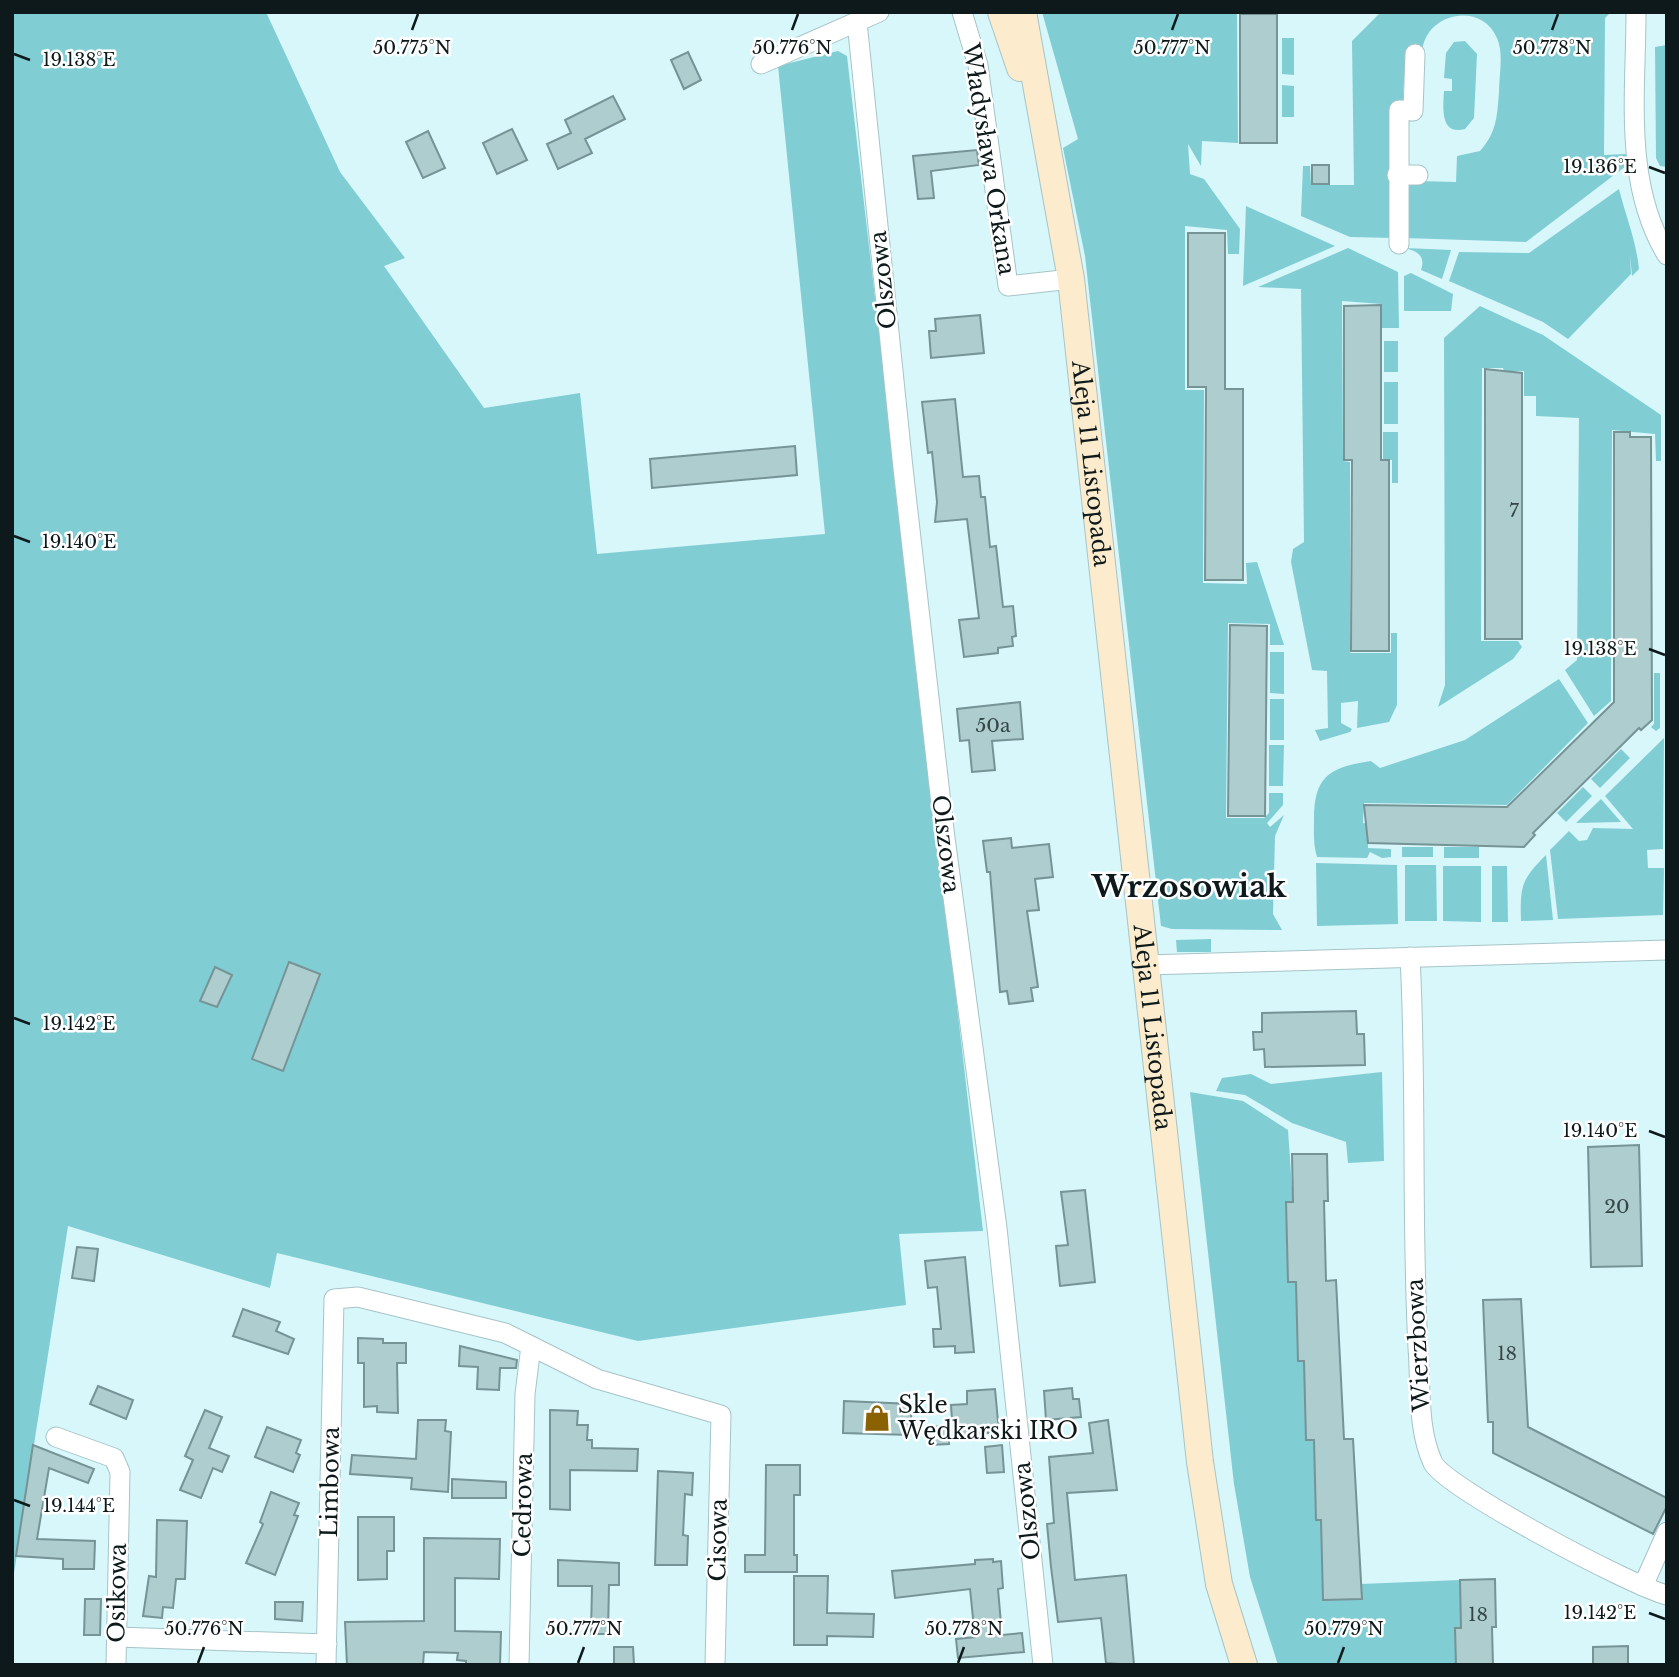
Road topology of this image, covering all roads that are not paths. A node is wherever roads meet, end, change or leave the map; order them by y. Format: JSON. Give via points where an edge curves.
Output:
{"nodes":[{"id":1,"x":879,"y":12,"type":"edge"},
{"id":2,"x":962,"y":12,"type":"edge"},
{"id":3,"x":1001,"y":12,"type":"edge"},
{"id":4,"x":1023,"y":12,"type":"edge"},
{"id":5,"x":1636,"y":12,"type":"edge"},
{"id":6,"x":857,"y":22,"type":"junction"},
{"id":7,"x":1415,"y":54,"type":"dead end"},
{"id":8,"x":761,"y":64,"type":"dead end"},
{"id":9,"x":1044,"y":135,"type":"junction"},
{"id":10,"x":1418,"y":175,"type":"dead end"},
{"id":11,"x":1397,"y":176,"type":"junction"},
{"id":12,"x":1399,"y":244,"type":"dead end"},
{"id":13,"x":1667,"y":255,"type":"edge"},
{"id":14,"x":1071,"y":279,"type":"junction"},
{"id":15,"x":1667,"y":950,"type":"edge"},
{"id":16,"x":1410,"y":957,"type":"junction"},
{"id":17,"x":1146,"y":965,"type":"junction"},
{"id":18,"x":531,"y":1346,"type":"junction"},
{"id":19,"x":56,"y":1437,"type":"dead end"},
{"id":20,"x":1667,"y":1532,"type":"edge"},
{"id":21,"x":1643,"y":1586,"type":"junction"},
{"id":22,"x":1667,"y":1595,"type":"edge"},
{"id":23,"x":117,"y":1637,"type":"junction"},
{"id":24,"x":327,"y":1644,"type":"junction"},
{"id":25,"x":116,"y":1665,"type":"edge"},
{"id":26,"x":327,"y":1665,"type":"edge"},
{"id":27,"x":519,"y":1665,"type":"edge"},
{"id":28,"x":715,"y":1665,"type":"edge"},
{"id":29,"x":1043,"y":1665,"type":"edge"},
{"id":30,"x":1244,"y":1665,"type":"edge"}],
"edges":[{"from":1,"to":6,"type":"street"},
{"from":2,"to":14,"type":"street","name":"Władysława Orkana","via":[[978,65],[1008,286]]},
{"from":3,"to":9,"type":"street","name":"Aleja 11 Listopada"},
{"from":4,"to":9,"type":"street","name":"Aleja 11 Listopada"},
{"from":5,"to":13,"type":"street","via":[[1636,173],[1648,216]]},
{"from":6,"to":8,"type":"street"},
{"from":6,"to":29,"type":"street","name":"Olszowa","via":[[944,831],[998,1233]]},
{"from":7,"to":11,"type":"street","via":[[1418,83],[1413,111],[1399,107]]},
{"from":9,"to":14,"type":"street","name":"Aleja 11 Listopada"},
{"from":10,"to":11,"type":"street"},
{"from":11,"to":12,"type":"street"},
{"from":14,"to":17,"type":"street","name":"Aleja 11 Listopada"},
{"from":15,"to":16,"type":"street"},
{"from":16,"to":17,"type":"street"},
{"from":16,"to":21,"type":"street","name":"Wierzbowa","via":[[1412,1245],[1423,1431],[1434,1465],[1518,1524]]},
{"from":17,"to":30,"type":"street","name":"Aleja 11 Listopada","via":[[1200,1462],[1219,1584]]},
{"from":18,"to":24,"type":"street","name":"Limbowa","via":[[505,1333],[358,1297],[334,1298]]},
{"from":18,"to":27,"type":"street","name":"Cedrowa","via":[[525,1394]]},
{"from":18,"to":28,"type":"street","name":"Cisowa","via":[[597,1380],[721,1415]]},
{"from":19,"to":23,"type":"street","name":"Osikowa","via":[[114,1458],[120,1472]]},
{"from":20,"to":21,"type":"street"},
{"from":21,"to":22,"type":"street","name":"Wierzbowa"},
{"from":23,"to":24,"type":"street"},
{"from":23,"to":25,"type":"street","name":"Osikowa"},
{"from":24,"to":26,"type":"street","name":"Limbowa"}]}
